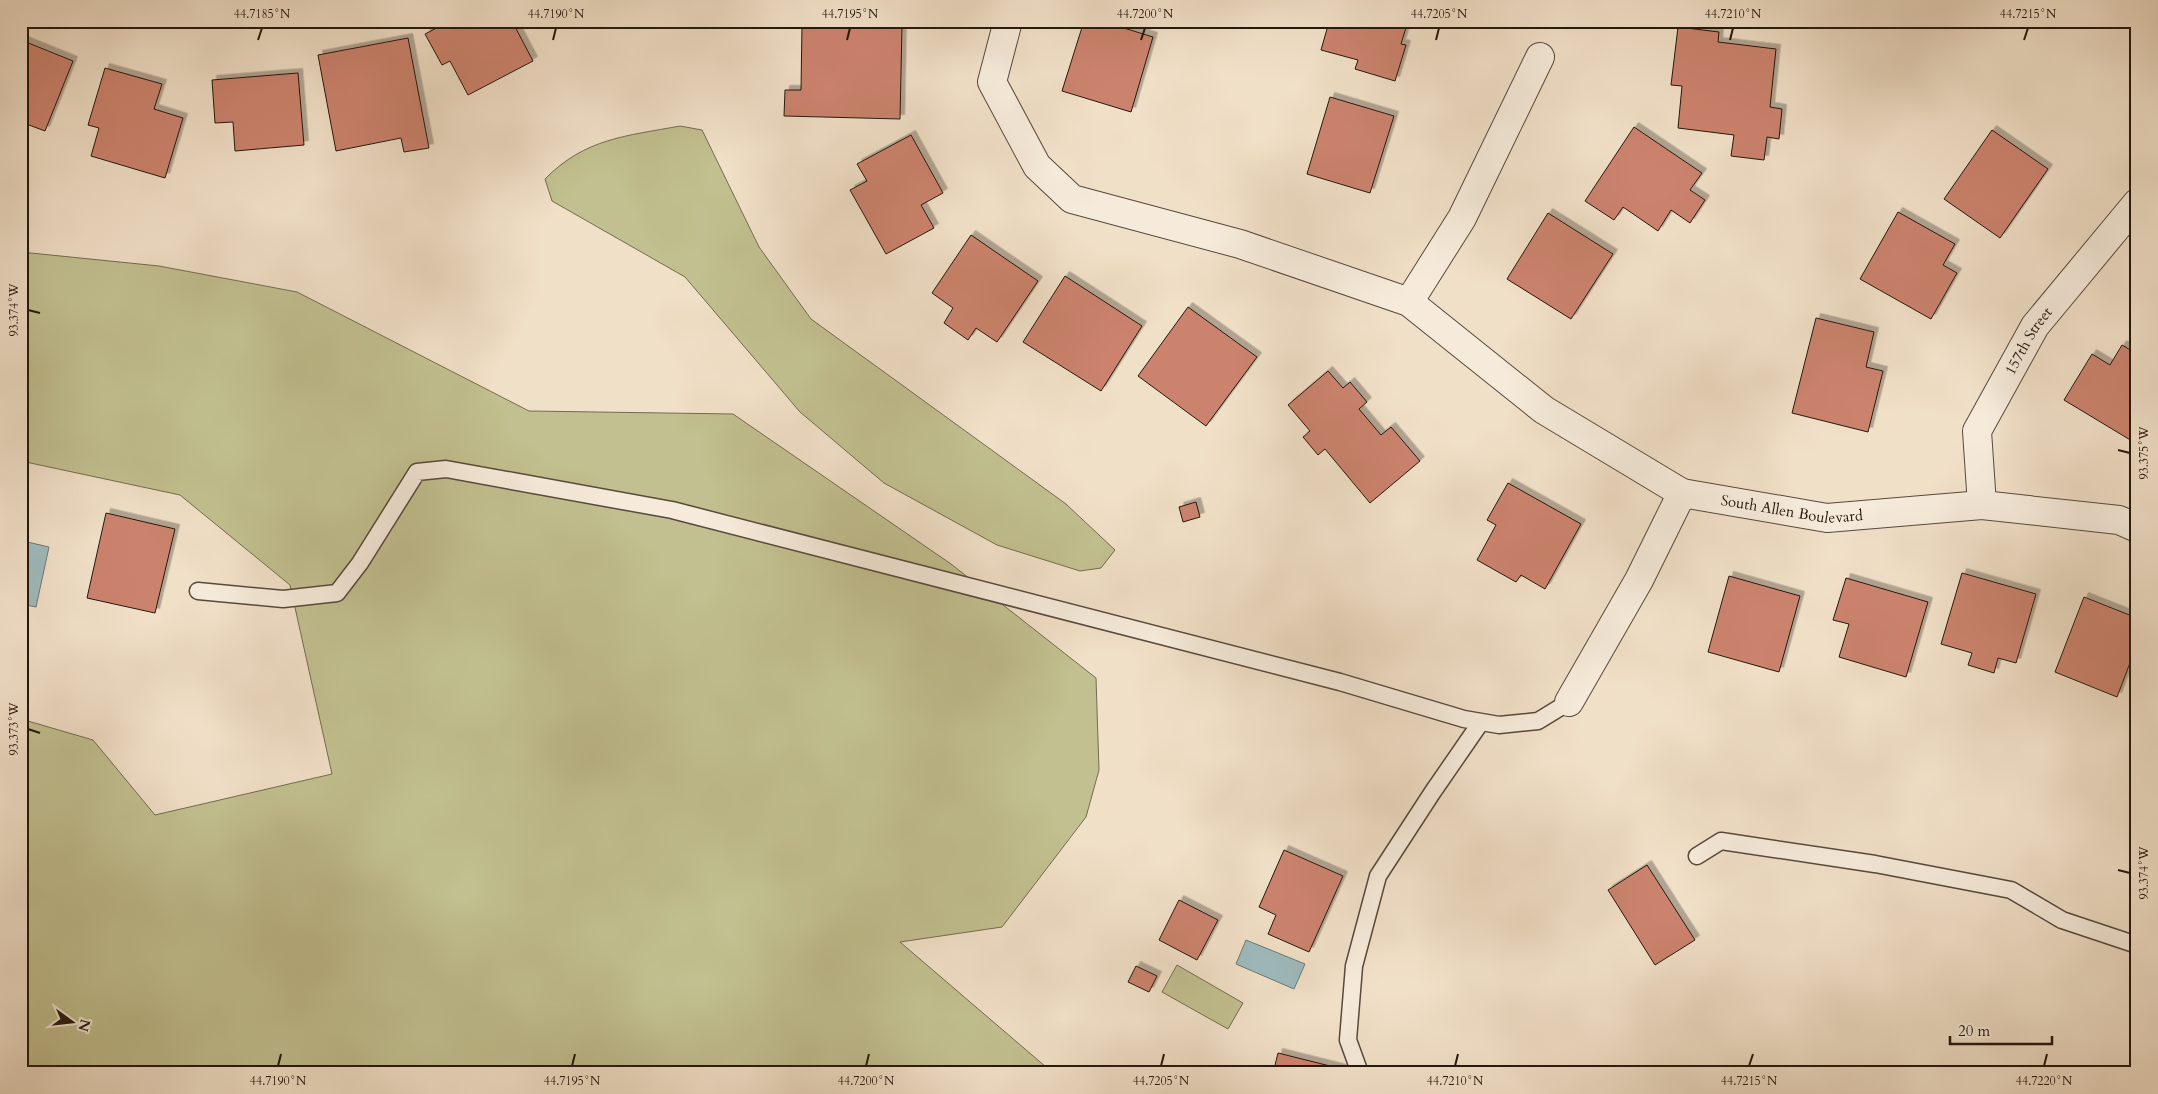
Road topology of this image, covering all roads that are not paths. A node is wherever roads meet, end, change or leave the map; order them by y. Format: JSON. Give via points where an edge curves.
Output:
{"nodes":[{"id":1,"x":1008,"y":21,"type":"edge"},
{"id":2,"x":1540,"y":57,"type":"dead end"},
{"id":3,"x":2137,"y":203,"type":"edge"},
{"id":4,"x":1409,"y":302,"type":"junction"},
{"id":5,"x":1682,"y":493,"type":"junction"},
{"id":6,"x":1982,"y":505,"type":"junction"},
{"id":7,"x":2137,"y":528,"type":"edge"},
{"id":8,"x":198,"y":591,"type":"dead end"},
{"id":9,"x":1569,"y":702,"type":"joint"},
{"id":10,"x":1481,"y":722,"type":"junction"},
{"id":11,"x":1697,"y":856,"type":"dead end"},
{"id":12,"x":2137,"y":945,"type":"edge"},
{"id":13,"x":1360,"y":1073,"type":"edge"}],
"edges":[{"from":1,"to":4,"type":"street","via":[[992,82],[1038,166],[1072,199],[1240,244]]},
{"from":2,"to":4,"type":"street","via":[[1462,218]]},
{"from":3,"to":6,"type":"street","name":"157th Street","via":[[2035,326],[1977,431]]},
{"from":4,"to":5,"type":"street","via":[[1544,410]]},
{"from":5,"to":6,"type":"street","name":"South Allen Boulevard","via":[[1827,518]]},
{"from":5,"to":9,"type":"street","via":[[1639,580]]},
{"from":6,"to":7,"type":"street","name":"South Allen Boulevard","via":[[2119,520]]},
{"from":8,"to":10,"type":"lane","via":[[283,599],[337,593],[360,563],[417,472],[446,469],[672,510],[1340,682]]},
{"from":9,"to":10,"type":"lane","via":[[1538,721],[1500,725]]},
{"from":10,"to":13,"type":"lane","via":[[1378,876],[1353,975],[1348,1040]]},
{"from":11,"to":12,"type":"lane","via":[[1721,841],[1875,864],[2011,890],[2062,920]]}]}
